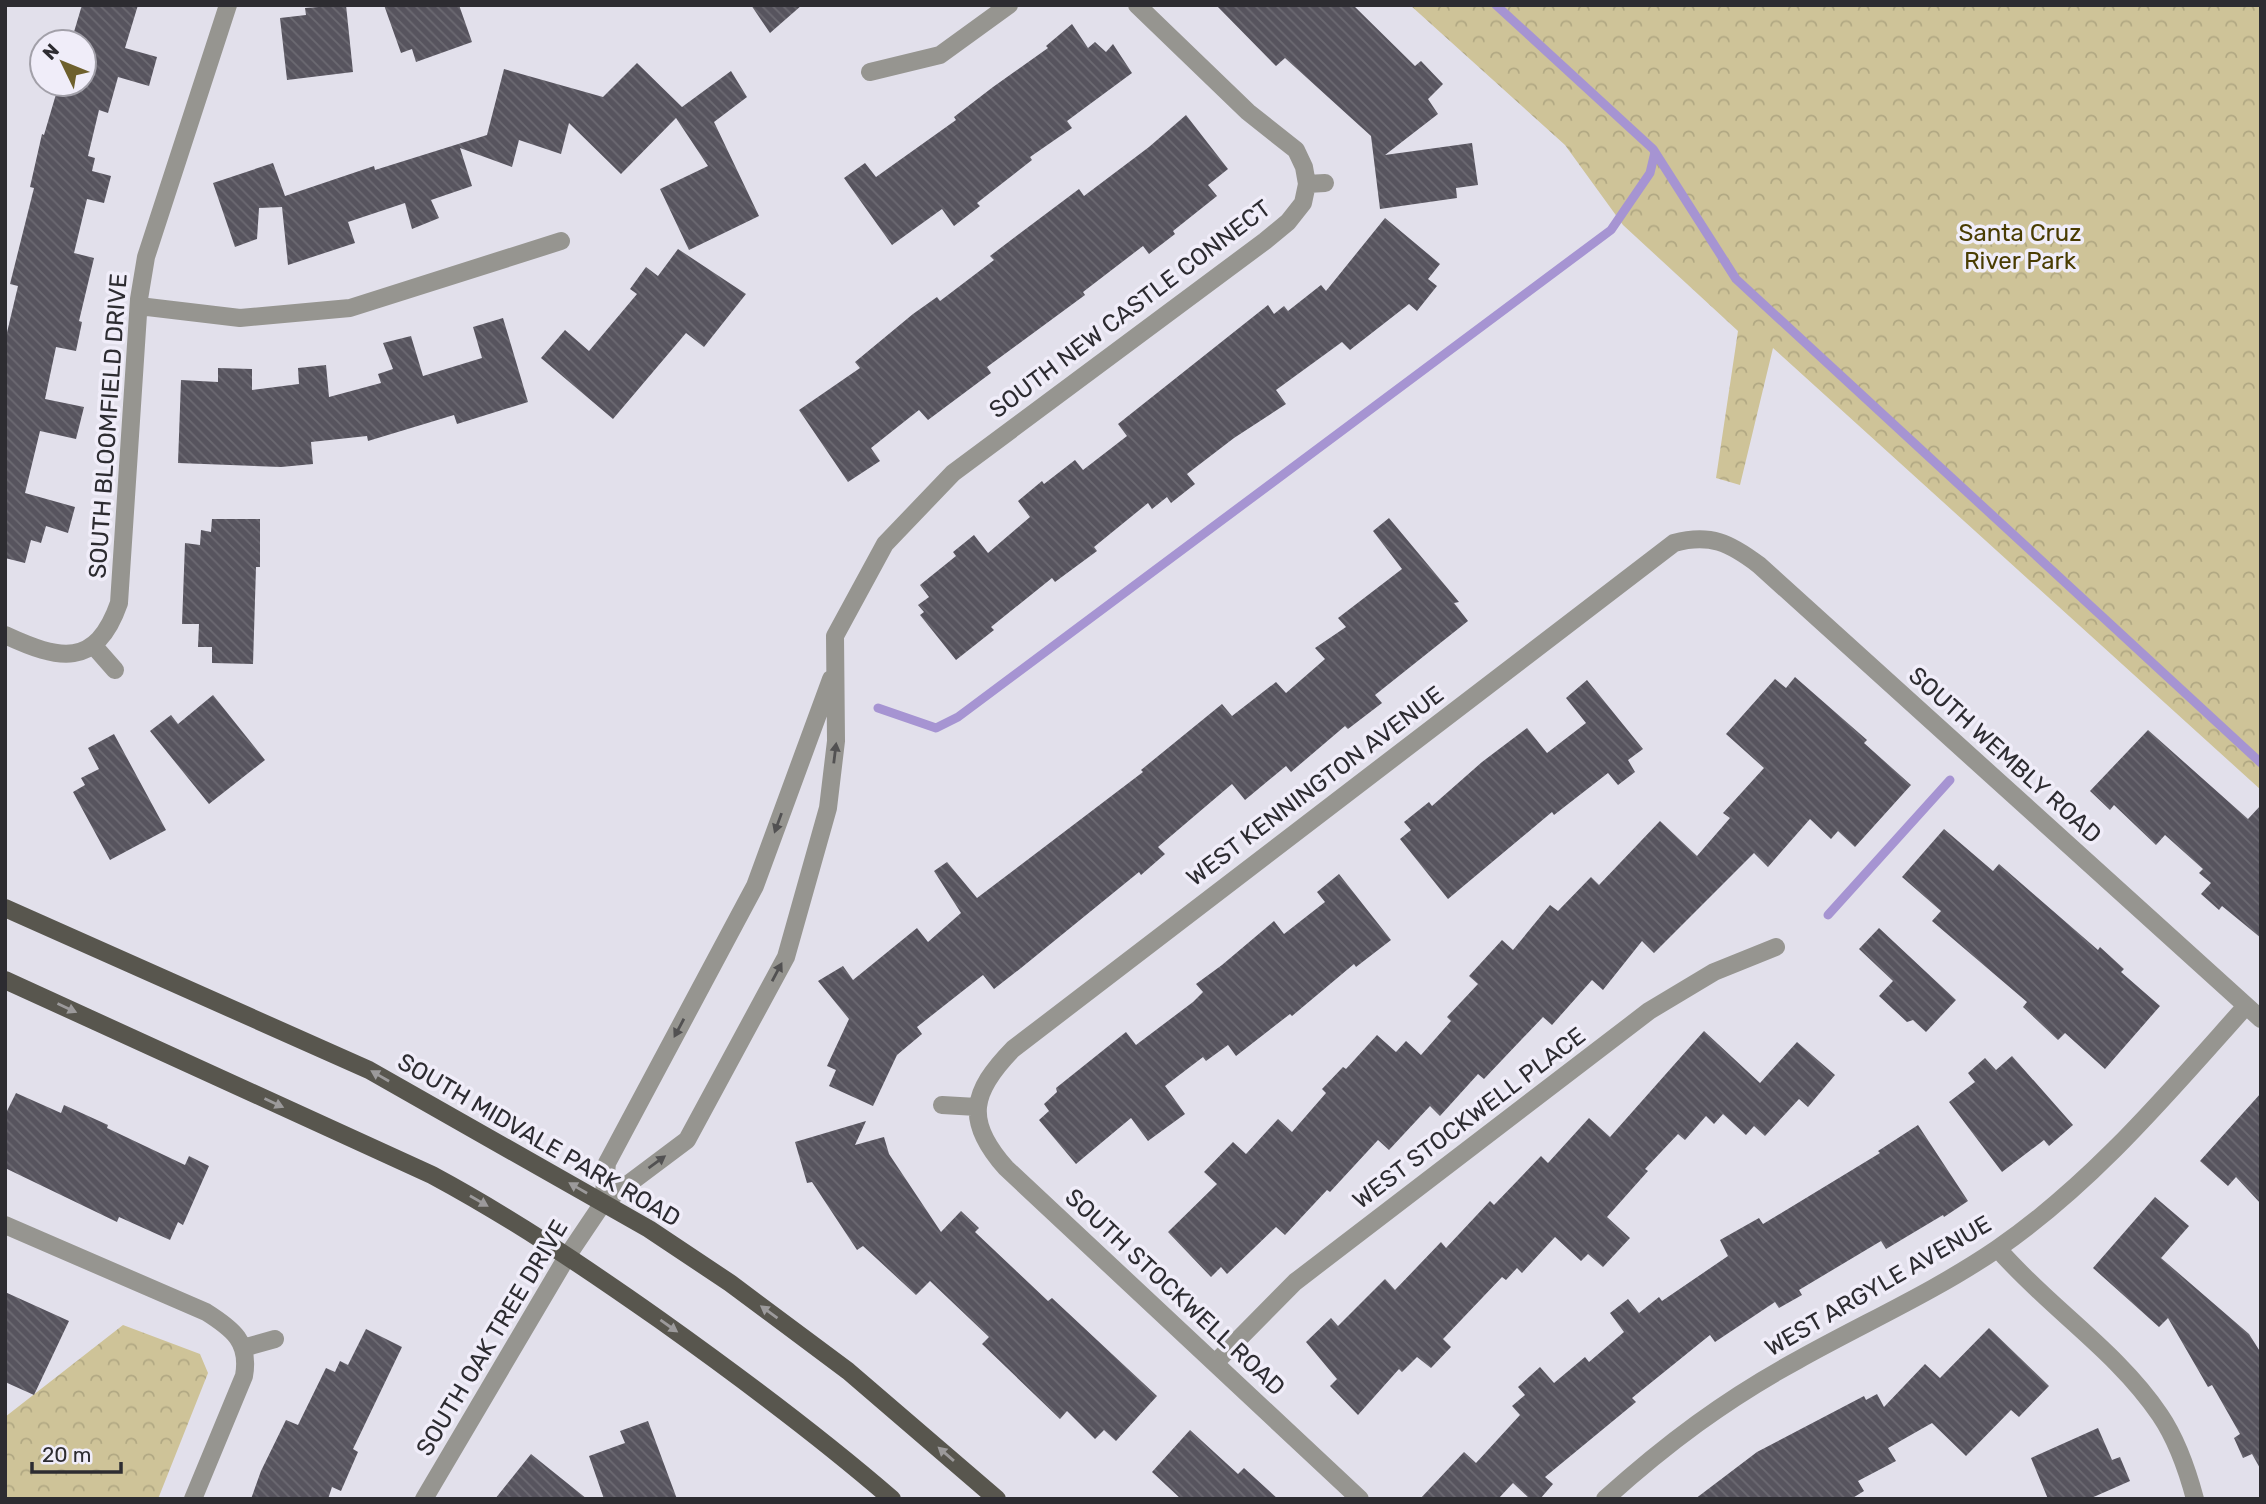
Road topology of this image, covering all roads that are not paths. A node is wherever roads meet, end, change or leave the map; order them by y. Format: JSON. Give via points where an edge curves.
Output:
{"nodes":[{"id":1,"x":228,"y":5,"type":"edge"},
{"id":2,"x":1009,"y":5,"type":"edge"},
{"id":3,"x":1137,"y":5,"type":"edge"},
{"id":4,"x":870,"y":72,"type":"dead end"},
{"id":5,"x":561,"y":241,"type":"dead end"},
{"id":6,"x":139,"y":306,"type":"junction"},
{"id":7,"x":1710,"y":539,"type":"joint"},
{"id":8,"x":5,"y":635,"type":"edge"},
{"id":9,"x":93,"y":645,"type":"junction"},
{"id":10,"x":835,"y":667,"type":"junction"},
{"id":11,"x":115,"y":670,"type":"dead end"},
{"id":12,"x":5,"y":908,"type":"edge"},
{"id":13,"x":1776,"y":947,"type":"dead end"},
{"id":14,"x":5,"y":980,"type":"edge"},
{"id":15,"x":2246,"y":1006,"type":"junction"},
{"id":16,"x":2261,"y":1019,"type":"edge"},
{"id":17,"x":942,"y":1105,"type":"dead end"},
{"id":18,"x":977,"y":1107,"type":"junction"},
{"id":19,"x":603,"y":1203,"type":"junction"},
{"id":20,"x":5,"y":1225,"type":"edge"},
{"id":21,"x":1998,"y":1249,"type":"junction"},
{"id":22,"x":568,"y":1255,"type":"junction"},
{"id":23,"x":275,"y":1339,"type":"dead end"},
{"id":24,"x":242,"y":1344,"type":"junction"},
{"id":25,"x":1215,"y":1363,"type":"junction"},
{"id":26,"x":193,"y":1499,"type":"edge"},
{"id":27,"x":424,"y":1499,"type":"edge"},
{"id":28,"x":892,"y":1499,"type":"edge"},
{"id":29,"x":998,"y":1499,"type":"edge"},
{"id":30,"x":1360,"y":1499,"type":"edge"},
{"id":31,"x":1605,"y":1499,"type":"edge"},
{"id":32,"x":2195,"y":1499,"type":"edge"}],
"edges":[{"from":1,"to":6,"type":"street","name":"SOUTH BLOOMFIELD DRIVE","via":[[146,257]]},
{"from":2,"to":4,"type":"street","via":[[940,55]]},
{"from":3,"to":10,"type":"street","name":"SOUTH NEW CASTLE CONNECT","via":[[1248,112],[1296,150],[1316,183],[1288,222],[1265,241],[953,473],[885,544],[835,636]]},
{"from":5,"to":6,"type":"street","via":[[350,308],[240,318]]},
{"from":6,"to":9,"type":"street","name":"SOUTH BLOOMFIELD DRIVE","via":[[119,603],[113,623]]},
{"from":7,"to":15,"type":"street","name":"SOUTH WEMBLY ROAD","via":[[1759,565]]},
{"from":7,"to":18,"type":"street","name":"WEST KENNINGTON AVENUE","via":[[1692,538],[1659,553],[1013,1049],[983,1086]]},
{"from":8,"to":9,"type":"street","via":[[64,655]]},
{"from":9,"to":11,"type":"street"},
{"from":10,"to":19,"type":"street","name":"SOUTH NEW CASTLE CONNECT","one_way":true,"via":[[755,886],[607,1163]]},
{"from":19,"to":10,"type":"street","name":"SOUTH NEW CASTLE CONNECT","one_way":true,"via":[[687,1140],[786,957],[828,807],[836,741]]},
{"from":19,"to":12,"type":"main road","name":"SOUTH MIDVALE PARK ROAD","one_way":true,"via":[[369,1070]]},
{"from":13,"to":25,"type":"street","name":"WEST STOCKWELL PLACE","via":[[1714,972],[1649,1011],[1303,1276]]},
{"from":14,"to":22,"type":"main road","one_way":true,"via":[[432,1175]]},
{"from":15,"to":16,"type":"street","name":"SOUTH WEMBLY ROAD"},
{"from":15,"to":21,"type":"street","name":"WEST ARGYLE AVENUE","via":[[2127,1137],[2064,1197]]},
{"from":17,"to":18,"type":"street"},
{"from":18,"to":25,"type":"street","name":"SOUTH STOCKWELL ROAD","via":[[980,1131],[1006,1168]]},
{"from":19,"to":22,"type":"street","name":"SOUTH OAK TREE DRIVE"},
{"from":29,"to":19,"type":"main road","name":"SOUTH MIDVALE PARK ROAD","one_way":true,"via":[[808,1341],[688,1255]]},
{"from":20,"to":24,"type":"street","via":[[206,1312]]},
{"from":21,"to":31,"type":"street","name":"WEST ARGYLE AVENUE","via":[[1752,1387],[1669,1443]]},
{"from":21,"to":32,"type":"street","via":[[2160,1414],[2175,1440]]},
{"from":22,"to":27,"type":"street","name":"SOUTH OAK TREE DRIVE"},
{"from":22,"to":28,"type":"main road","one_way":true,"via":[[758,1391]]},
{"from":23,"to":24,"type":"street"},
{"from":24,"to":26,"type":"street","via":[[244,1376]]},
{"from":25,"to":30,"type":"street","name":"SOUTH STOCKWELL ROAD"}]}
